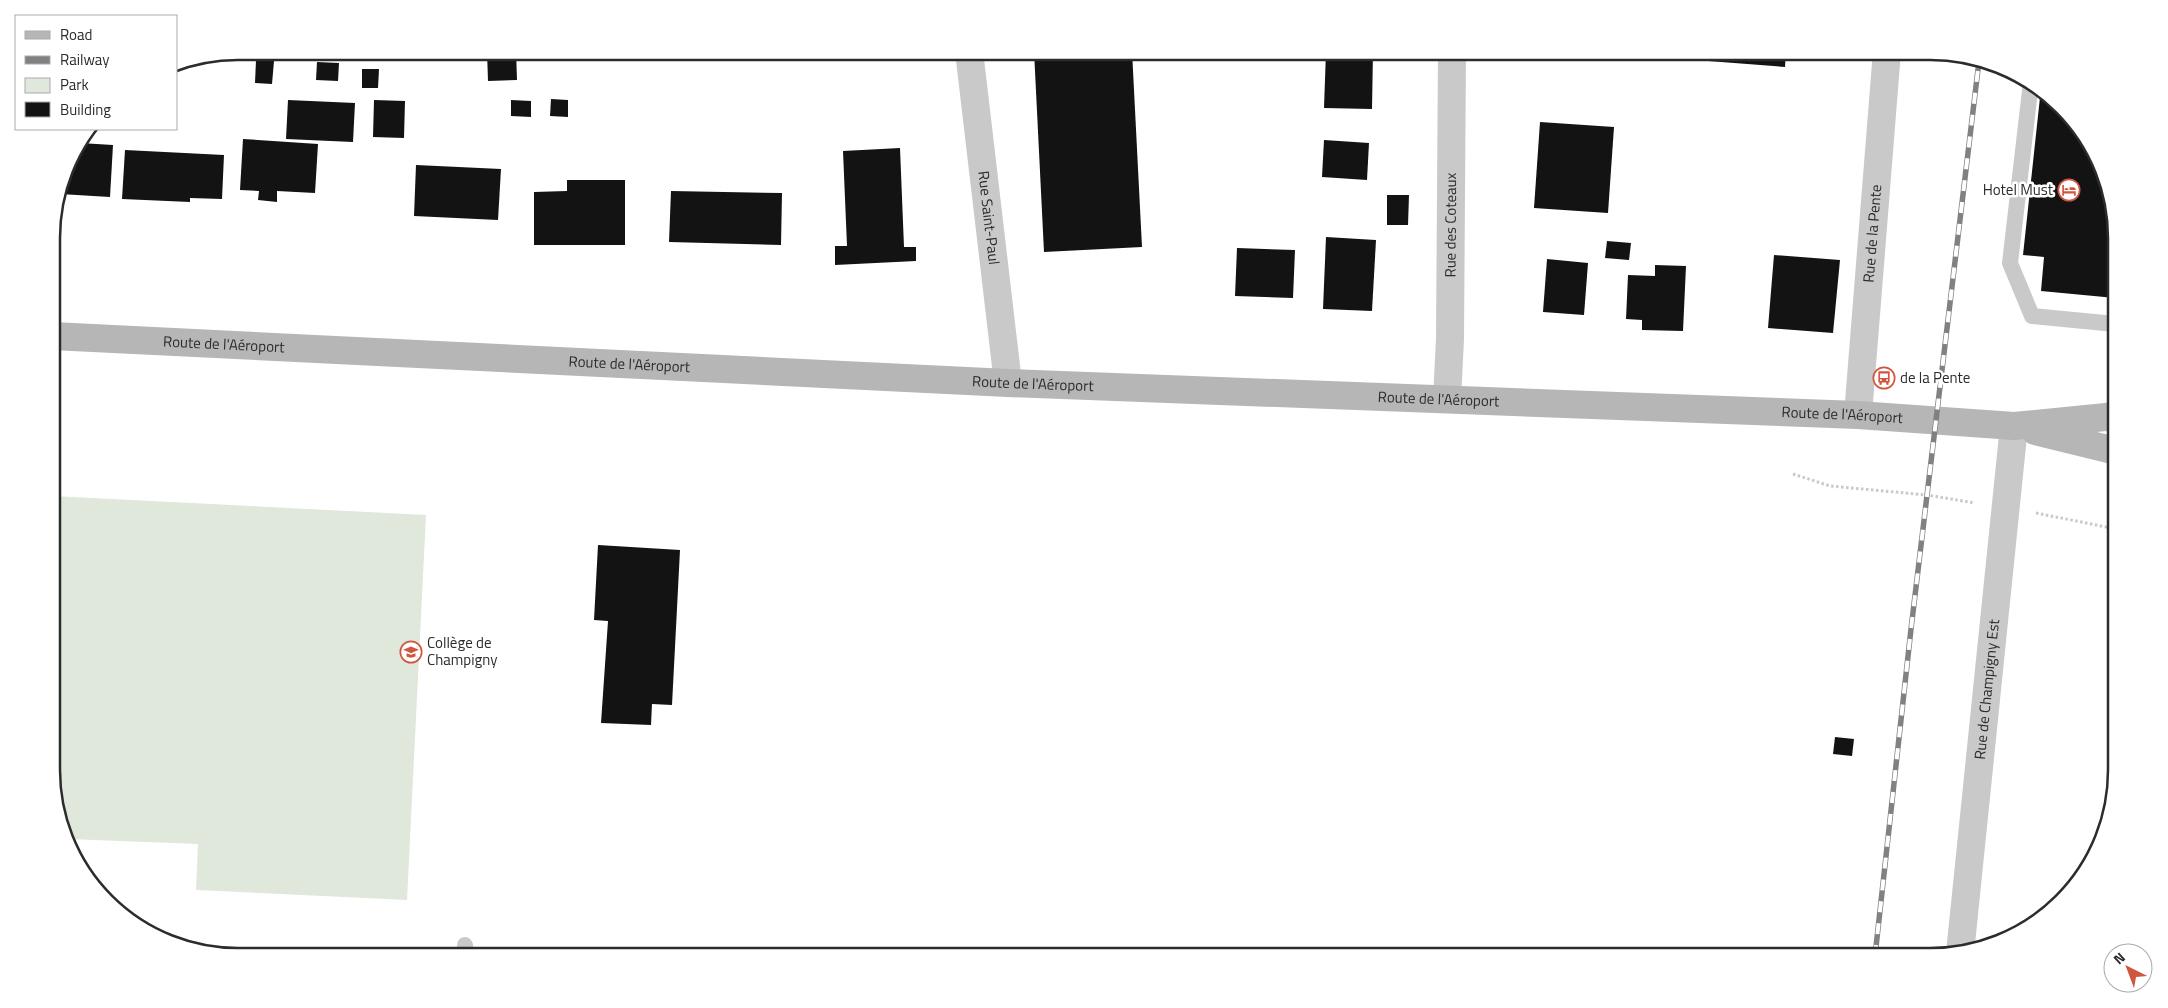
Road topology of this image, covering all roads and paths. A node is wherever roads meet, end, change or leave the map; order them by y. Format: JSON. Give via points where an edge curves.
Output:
{"nodes":[{"id":1,"x":971,"y":60,"type":"edge"},
{"id":2,"x":1452,"y":60,"type":"edge"},
{"id":3,"x":1886,"y":60,"type":"edge"},
{"id":4,"x":2030,"y":91,"type":"edge"},
{"id":5,"x":2108,"y":323,"type":"edge"},
{"id":6,"x":60,"y":336,"type":"edge"},
{"id":7,"x":1008,"y":383,"type":"junction"},
{"id":8,"x":1447,"y":399,"type":"junction"},
{"id":9,"x":1858,"y":416,"type":"junction"},
{"id":10,"x":2108,"y":417,"type":"edge"},
{"id":11,"x":2014,"y":426,"type":"junction"},
{"id":12,"x":2108,"y":449,"type":"edge"},
{"id":13,"x":1793,"y":474,"type":"dead end"},
{"id":14,"x":2006,"y":508,"type":"junction"},
{"id":15,"x":2108,"y":527,"type":"edge"},
{"id":16,"x":1961,"y":945,"type":"edge"}],
"edges":[{"from":1,"to":7,"type":"street","name":"Rue Saint-Paul"},
{"from":2,"to":8,"type":"street","name":"Rue des Coteaux"},
{"from":3,"to":9,"type":"street","name":"Rue de la Pente"},
{"from":4,"to":5,"type":"lane","via":[[2010,263],[2032,316]]},
{"from":6,"to":7,"type":"main road","name":"Route de l'Aéroport"},
{"from":7,"to":8,"type":"main road","name":"Route de l'Aéroport"},
{"from":8,"to":9,"type":"main road","name":"Route de l'Aéroport"},
{"from":9,"to":11,"type":"main road","name":"Route de l'Aéroport"},
{"from":10,"to":11,"type":"main road","name":"Route de l'Aéroport"},
{"from":11,"to":12,"type":"main road","name":"Route de l'Aéroport"},
{"from":11,"to":14,"type":"street","name":"Rue de Champigny Est"},
{"from":13,"to":14,"type":"path","via":[[1830,486],[1927,495]]},
{"from":14,"to":15,"type":"path"},
{"from":14,"to":16,"type":"street","name":"Rue de Champigny Est"}]}
